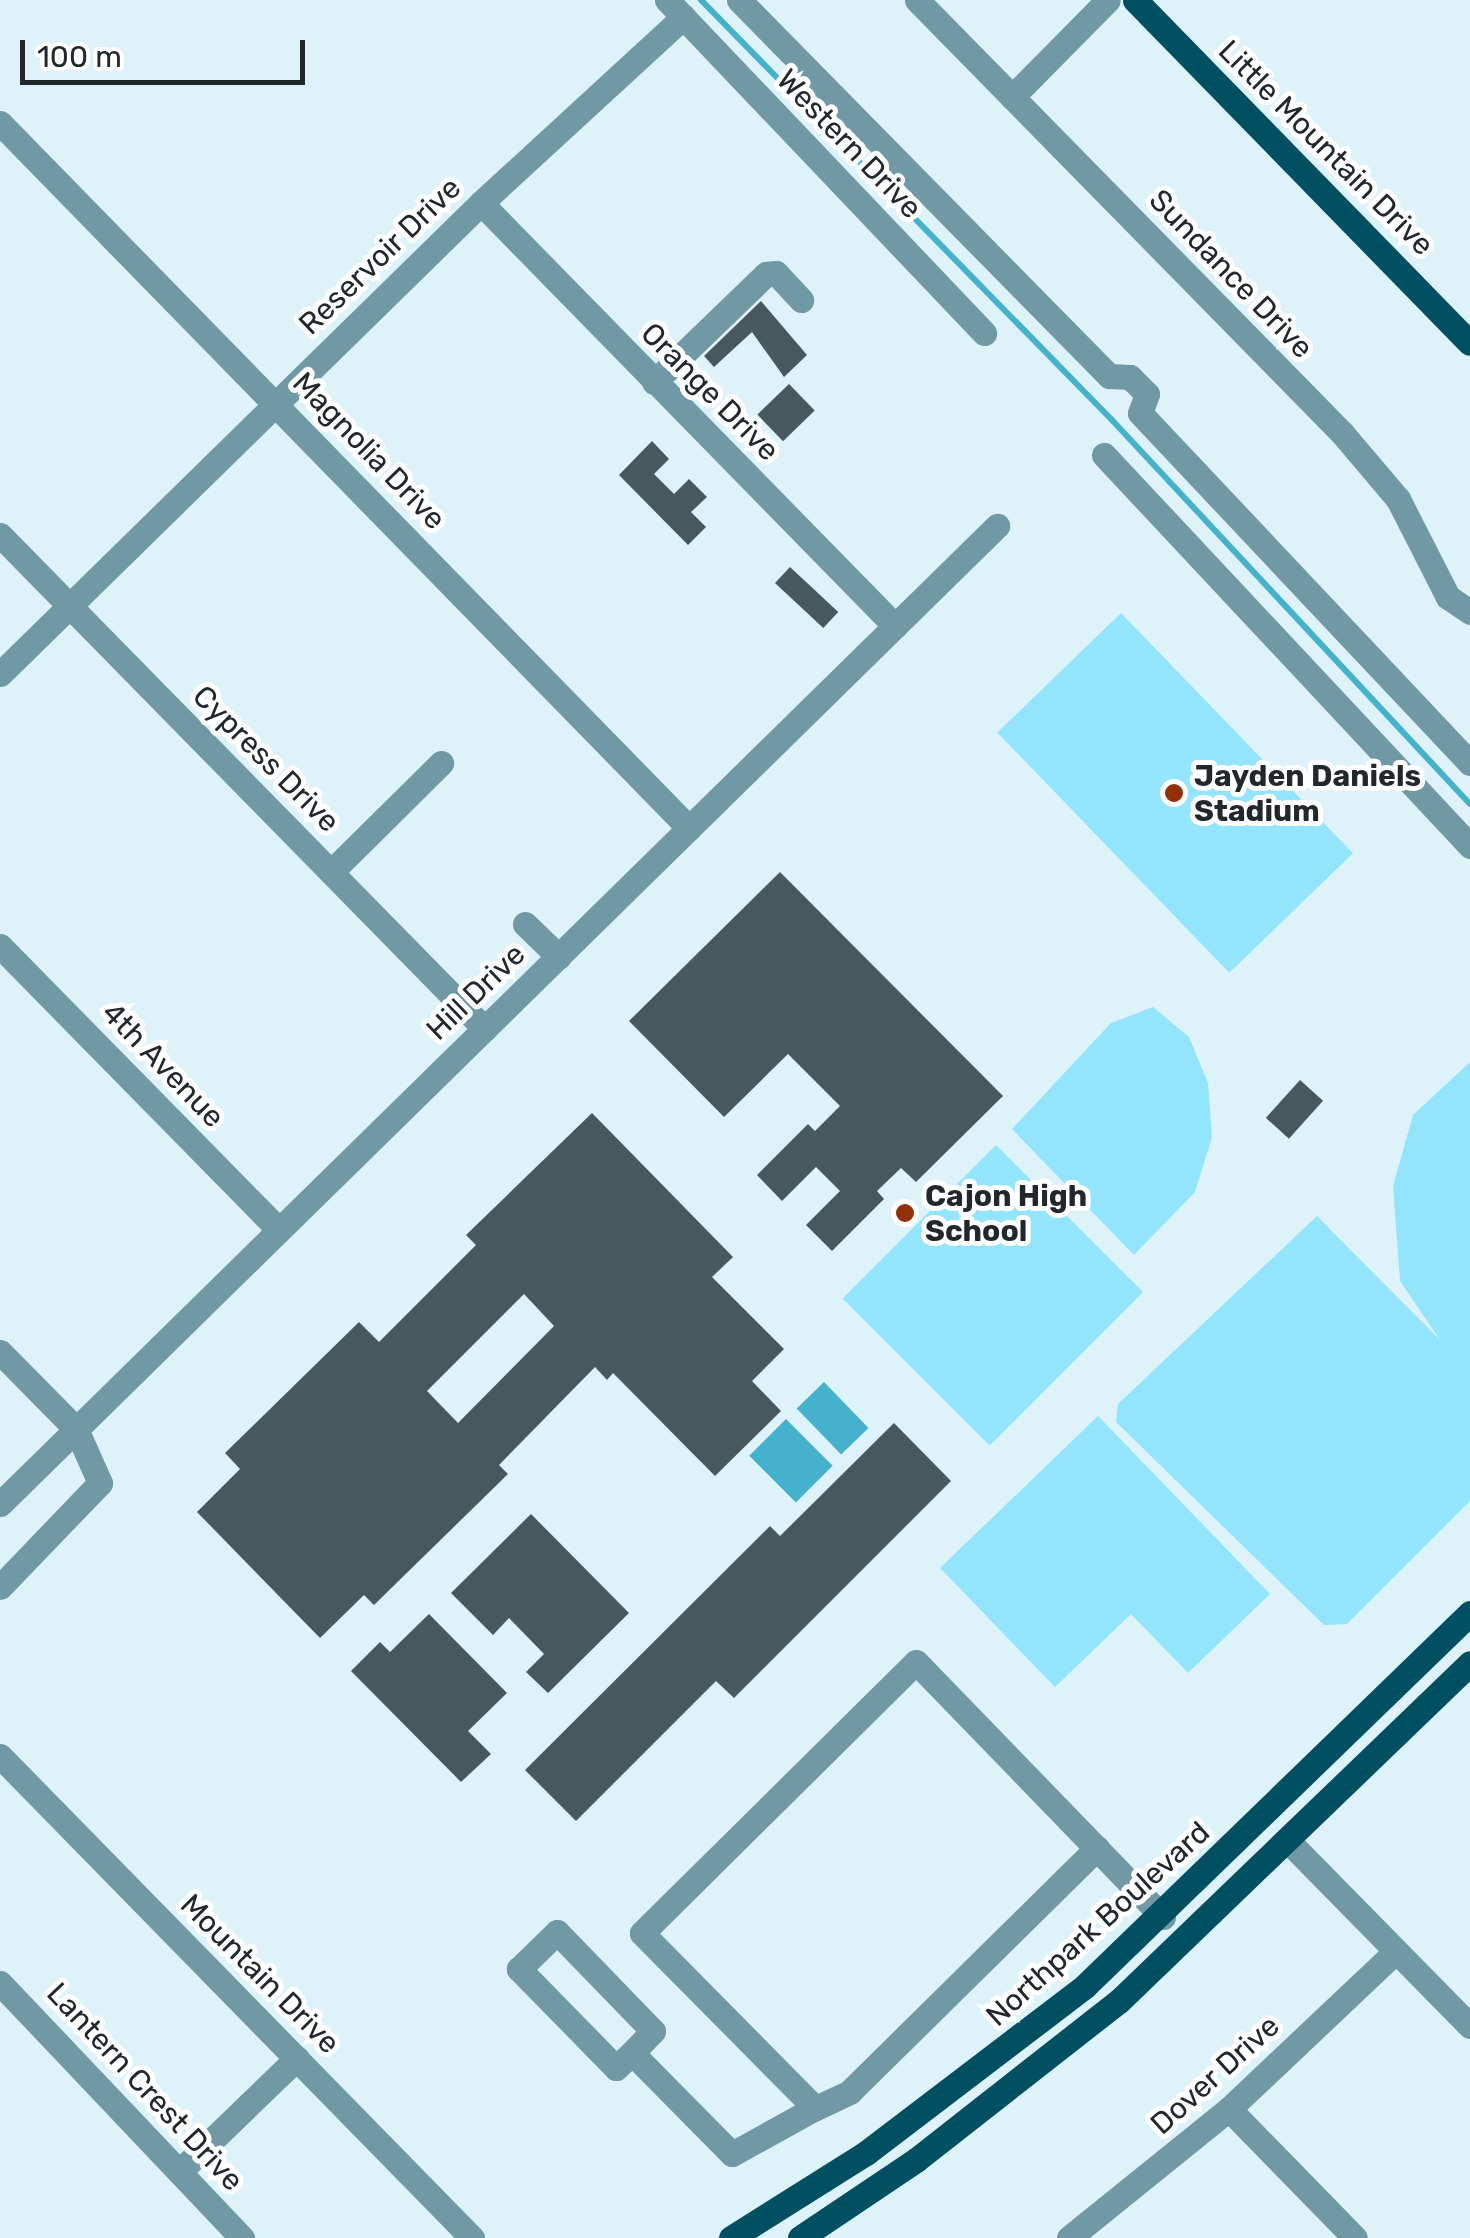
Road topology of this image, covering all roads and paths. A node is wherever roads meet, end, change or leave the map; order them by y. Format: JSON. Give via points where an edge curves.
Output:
{"nodes":[{"id":1,"x":739,"y":0,"type":"edge"},
{"id":2,"x":917,"y":0,"type":"edge"},
{"id":3,"x":1108,"y":0,"type":"edge"},
{"id":4,"x":1135,"y":0,"type":"edge"},
{"id":5,"x":675,"y":8,"type":"edge"},
{"id":6,"x":1012,"y":97,"type":"junction"},
{"id":7,"x":0,"y":122,"type":"edge"},
{"id":8,"x":480,"y":203,"type":"junction"},
{"id":9,"x":801,"y":300,"type":"dead end"},
{"id":10,"x":984,"y":333,"type":"dead end"},
{"id":11,"x":1470,"y":343,"type":"edge"},
{"id":12,"x":654,"y":382,"type":"junction"},
{"id":13,"x":276,"y":402,"type":"junction"},
{"id":14,"x":1104,"y":455,"type":"dead end"},
{"id":15,"x":997,"y":526,"type":"dead end"},
{"id":16,"x":0,"y":535,"type":"edge"},
{"id":17,"x":69,"y":606,"type":"junction"},
{"id":18,"x":1470,"y":612,"type":"edge"},
{"id":19,"x":895,"y":626,"type":"junction"},
{"id":20,"x":0,"y":674,"type":"edge"},
{"id":21,"x":441,"y":763,"type":"dead end"},
{"id":22,"x":1470,"y":763,"type":"edge"},
{"id":23,"x":689,"y":828,"type":"junction"},
{"id":24,"x":1470,"y":846,"type":"edge"},
{"id":25,"x":331,"y":872,"type":"junction"},
{"id":26,"x":525,"y":924,"type":"dead end"},
{"id":27,"x":0,"y":946,"type":"edge"},
{"id":28,"x":559,"y":956,"type":"junction"},
{"id":29,"x":486,"y":1028,"type":"junction"},
{"id":30,"x":279,"y":1230,"type":"junction"},
{"id":31,"x":0,"y":1352,"type":"edge"},
{"id":32,"x":76,"y":1430,"type":"junction"},
{"id":33,"x":0,"y":1504,"type":"edge"},
{"id":34,"x":0,"y":1587,"type":"edge"},
{"id":35,"x":1470,"y":1613,"type":"edge"},
{"id":36,"x":1470,"y":1663,"type":"edge"},
{"id":37,"x":0,"y":1756,"type":"edge"},
{"id":38,"x":1289,"y":1842,"type":"junction"},
{"id":39,"x":1096,"y":1848,"type":"junction"},
{"id":40,"x":1164,"y":1917,"type":"junction"},
{"id":41,"x":1396,"y":1951,"type":"junction"},
{"id":42,"x":0,"y":1983,"type":"edge"},
{"id":43,"x":1470,"y":2026,"type":"edge"},
{"id":44,"x":296,"y":2058,"type":"junction"},
{"id":45,"x":624,"y":2060,"type":"junction"},
{"id":46,"x":815,"y":2108,"type":"junction"},
{"id":47,"x":1229,"y":2109,"type":"junction"},
{"id":48,"x":181,"y":2170,"type":"junction"},
{"id":49,"x":242,"y":2238,"type":"edge"},
{"id":50,"x":472,"y":2238,"type":"edge"},
{"id":51,"x":731,"y":2238,"type":"edge"},
{"id":52,"x":800,"y":2238,"type":"edge"},
{"id":53,"x":1069,"y":2238,"type":"edge"},
{"id":54,"x":1355,"y":2238,"type":"edge"}],
"edges":[{"from":1,"to":22,"type":"street","via":[[1109,376],[1130,378],[1146,394],[1140,413]]},
{"from":2,"to":6,"type":"street","name":"Sundance Drive"},
{"from":3,"to":6,"type":"street"},
{"from":4,"to":11,"type":"main road","name":"Little Mountain Drive"},
{"from":5,"to":8,"type":"street","name":"Reservoir Drive"},
{"from":5,"to":10,"type":"street","name":"Western Drive"},
{"from":6,"to":18,"type":"street","name":"Sundance Drive","via":[[1342,434],[1398,499],[1448,597]]},
{"from":7,"to":13,"type":"street","name":"Magnolia Drive"},
{"from":8,"to":12,"type":"street","name":"Orange Drive"},
{"from":8,"to":13,"type":"street","name":"Reservoir Drive"},
{"from":9,"to":12,"type":"street","via":[[776,273],[766,274]]},
{"from":12,"to":19,"type":"street","name":"Orange Drive"},
{"from":13,"to":17,"type":"street","name":"Reservoir Drive"},
{"from":13,"to":23,"type":"street","name":"Magnolia Drive"},
{"from":14,"to":24,"type":"street"},
{"from":15,"to":19,"type":"street","name":"Hill Drive"},
{"from":16,"to":17,"type":"street","name":"Cypress Drive"},
{"from":17,"to":20,"type":"street","name":"Reservoir Drive"},
{"from":17,"to":25,"type":"street","name":"Cypress Drive"},
{"from":19,"to":23,"type":"street","name":"Hill Drive"},
{"from":21,"to":25,"type":"street"},
{"from":23,"to":28,"type":"street","name":"Hill Drive"},
{"from":25,"to":29,"type":"street","name":"Cypress Drive"},
{"from":26,"to":28,"type":"street"},
{"from":27,"to":30,"type":"street","name":"4th Avenue"},
{"from":28,"to":29,"type":"street","name":"Hill Drive"},
{"from":29,"to":30,"type":"street","name":"Hill Drive"},
{"from":30,"to":32,"type":"street","name":"Hill Drive"},
{"from":31,"to":32,"type":"street"},
{"from":32,"to":33,"type":"street","name":"Hill Drive"},
{"from":32,"to":34,"type":"street","via":[[100,1470],[96,1494]]},
{"from":35,"to":40,"type":"main road","name":"Northpark Boulevard"},
{"from":36,"to":38,"type":"main road"},
{"from":37,"to":44,"type":"street","name":"Mountain Drive"},
{"from":38,"to":41,"type":"street"},
{"from":38,"to":52,"type":"main road","via":[[1036,2070]]},
{"from":39,"to":40,"type":"street"},
{"from":39,"to":46,"type":"street","via":[[850,2092]]},
{"from":39,"to":46,"type":"street","via":[[916,1662],[642,1933]]},
{"from":40,"to":51,"type":"main road","name":"Northpark Boulevard","via":[[1007,2050]]},
{"from":41,"to":43,"type":"street"},
{"from":41,"to":47,"type":"street","name":"Dover Drive"},
{"from":42,"to":48,"type":"street","name":"Lantern Crest Drive"},
{"from":44,"to":48,"type":"street"},
{"from":44,"to":50,"type":"street","name":"Mountain Drive"},
{"from":45,"to":45,"type":"street","via":[[653,2031],[557,1932],[519,1969]]},
{"from":45,"to":46,"type":"street","via":[[732,2154]]},
{"from":47,"to":53,"type":"street","name":"Dover Drive"},
{"from":47,"to":54,"type":"street"},
{"from":48,"to":49,"type":"street","name":"Lantern Crest Drive"}]}
